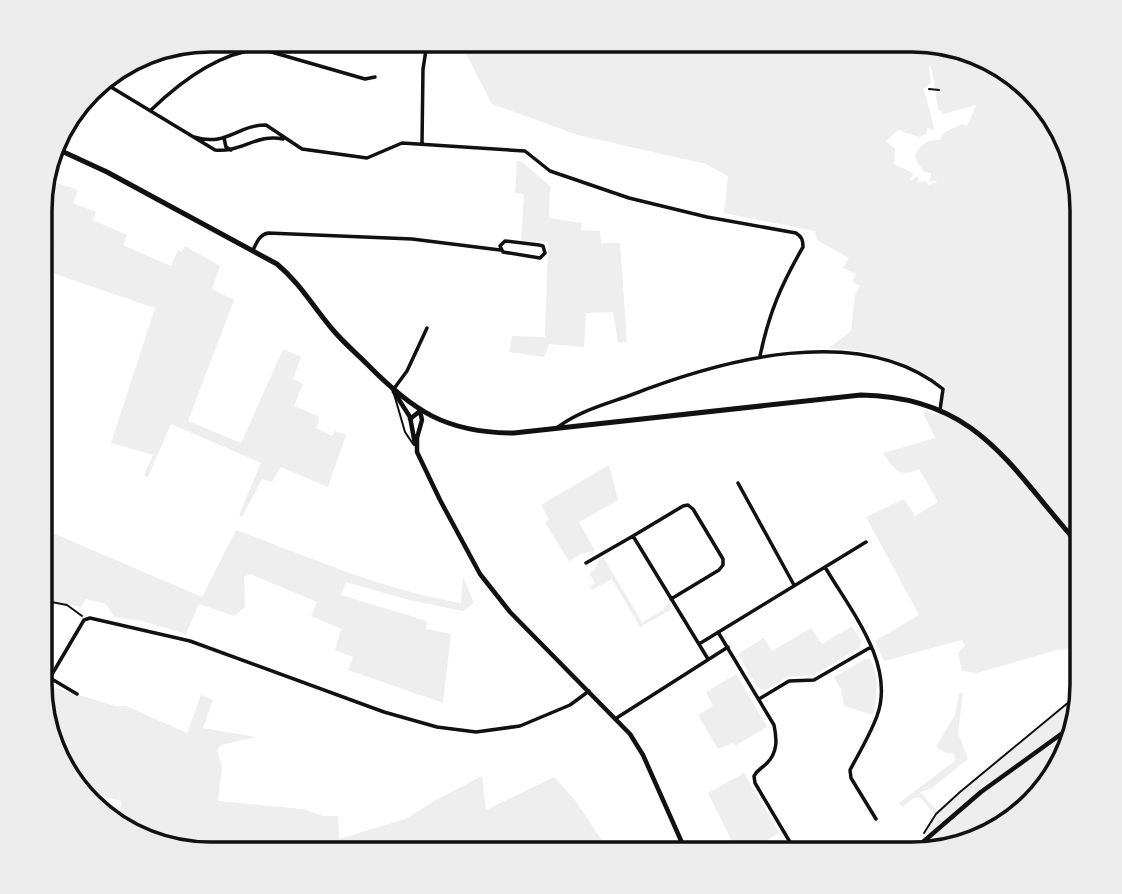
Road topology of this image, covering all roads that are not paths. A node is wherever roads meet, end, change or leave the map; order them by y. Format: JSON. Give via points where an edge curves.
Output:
{"nodes":[{"id":1,"x":243,"y":53,"type":"edge"},
{"id":2,"x":275,"y":53,"type":"edge"},
{"id":3,"x":426,"y":53,"type":"edge"},
{"id":4,"x":375,"y":77,"type":"dead end"},
{"id":5,"x":112,"y":87,"type":"edge"},
{"id":6,"x":151,"y":110,"type":"junction"},
{"id":7,"x":266,"y":125,"type":"junction"},
{"id":8,"x":194,"y":137,"type":"junction"},
{"id":9,"x":266,"y":137,"type":"junction"},
{"id":10,"x":225,"y":138,"type":"junction"},
{"id":11,"x":285,"y":140,"type":"junction"},
{"id":12,"x":422,"y":144,"type":"junction"},
{"id":13,"x":231,"y":150,"type":"junction"},
{"id":14,"x":64,"y":152,"type":"edge"},
{"id":15,"x":253,"y":250,"type":"junction"},
{"id":16,"x":500,"y":250,"type":"junction"},
{"id":17,"x":427,"y":328,"type":"dead end"},
{"id":18,"x":760,"y":356,"type":"junction"},
{"id":19,"x":393,"y":390,"type":"junction"},
{"id":20,"x":940,"y":410,"type":"junction"},
{"id":21,"x":420,"y":411,"type":"junction"},
{"id":22,"x":410,"y":419,"type":"junction"},
{"id":23,"x":556,"y":428,"type":"junction"},
{"id":24,"x":417,"y":452,"type":"junction"},
{"id":25,"x":738,"y":483,"type":"dead end"},
{"id":26,"x":1069,"y":532,"type":"edge"},
{"id":27,"x":633,"y":536,"type":"junction"},
{"id":28,"x":866,"y":542,"type":"dead end"},
{"id":29,"x":586,"y":563,"type":"dead end"},
{"id":30,"x":825,"y":567,"type":"junction"},
{"id":31,"x":794,"y":586,"type":"junction"},
{"id":32,"x":671,"y":599,"type":"junction"},
{"id":33,"x":718,"y":632,"type":"junction"},
{"id":34,"x":699,"y":644,"type":"junction"},
{"id":35,"x":728,"y":647,"type":"junction"},
{"id":36,"x":871,"y":647,"type":"junction"},
{"id":37,"x":708,"y":659,"type":"junction"},
{"id":38,"x":53,"y":673,"type":"edge"},
{"id":39,"x":53,"y":680,"type":"edge"},
{"id":40,"x":589,"y":691,"type":"junction"},
{"id":41,"x":77,"y":694,"type":"dead end"},
{"id":42,"x":759,"y":699,"type":"junction"},
{"id":43,"x":615,"y":719,"type":"junction"},
{"id":44,"x":1061,"y":734,"type":"edge"},
{"id":45,"x":876,"y":819,"type":"dead end"},
{"id":46,"x":920,"y":841,"type":"edge"},
{"id":47,"x":682,"y":842,"type":"edge"},
{"id":48,"x":790,"y":842,"type":"edge"}],
"edges":[{"from":1,"to":6,"type":"street","via":[[192,76]]},
{"from":2,"to":4,"type":"street","via":[[365,79]]},
{"from":3,"to":12,"type":"street"},
{"from":5,"to":6,"type":"street"},
{"from":6,"to":8,"type":"street"},
{"from":7,"to":9,"type":"street"},
{"from":7,"to":10,"type":"street"},
{"from":7,"to":11,"type":"street"},
{"from":8,"to":10,"type":"street","via":[[209,142]]},
{"from":8,"to":13,"type":"street","via":[[215,150]]},
{"from":9,"to":11,"type":"street"},
{"from":9,"to":13,"type":"street"},
{"from":10,"to":13,"type":"street"},
{"from":11,"to":12,"type":"street","via":[[302,149],[367,158],[402,143]]},
{"from":12,"to":18,"type":"street","via":[[525,151],[550,171],[629,198],[801,236],[803,247],[779,289]]},
{"from":14,"to":15,"type":"main road"},
{"from":15,"to":16,"type":"street","via":[[257,240],[268,233],[412,239]]},
{"from":15,"to":19,"type":"main road","via":[[292,277],[333,330]]},
{"from":16,"to":16,"type":"street","via":[[508,241],[543,246],[545,253],[540,258]]},
{"from":17,"to":19,"type":"street"},
{"from":18,"to":20,"type":"street","via":[[850,353],[892,360],[943,389]]},
{"from":18,"to":23,"type":"street","via":[[652,387],[570,418]]},
{"from":19,"to":21,"type":"main road"},
{"from":19,"to":22,"type":"main road"},
{"from":19,"to":24,"type":"lane","via":[[405,432]]},
{"from":20,"to":23,"type":"main road","via":[[917,401],[861,395]]},
{"from":20,"to":26,"type":"main road","via":[[988,439]]},
{"from":21,"to":22,"type":"main road"},
{"from":21,"to":23,"type":"main road","via":[[485,432]]},
{"from":21,"to":24,"type":"main road"},
{"from":22,"to":24,"type":"main road"},
{"from":24,"to":40,"type":"main road","via":[[480,574],[510,612]]},
{"from":25,"to":31,"type":"street"},
{"from":27,"to":29,"type":"street"},
{"from":27,"to":32,"type":"street"},
{"from":27,"to":32,"type":"street","via":[[683,506],[693,509],[723,565]]},
{"from":28,"to":30,"type":"street"},
{"from":30,"to":31,"type":"street"},
{"from":30,"to":36,"type":"street"},
{"from":31,"to":33,"type":"street"},
{"from":32,"to":34,"type":"street"},
{"from":33,"to":34,"type":"street"},
{"from":33,"to":35,"type":"street"},
{"from":34,"to":37,"type":"street"},
{"from":35,"to":37,"type":"street"},
{"from":35,"to":42,"type":"street"},
{"from":36,"to":42,"type":"street","via":[[814,680],[789,681]]},
{"from":36,"to":45,"type":"street","via":[[881,675],[882,697],[850,770]]},
{"from":37,"to":43,"type":"street"},
{"from":38,"to":40,"type":"street","via":[[84,620],[90,618],[190,641],[410,721],[447,729],[491,732],[520,726],[570,705]]},
{"from":39,"to":41,"type":"street"},
{"from":40,"to":43,"type":"main road"},
{"from":42,"to":48,"type":"street","via":[[777,738],[775,751],[754,776],[755,783]]},
{"from":43,"to":47,"type":"main road","via":[[643,755]]},
{"from":44,"to":46,"type":"main road"}]}
